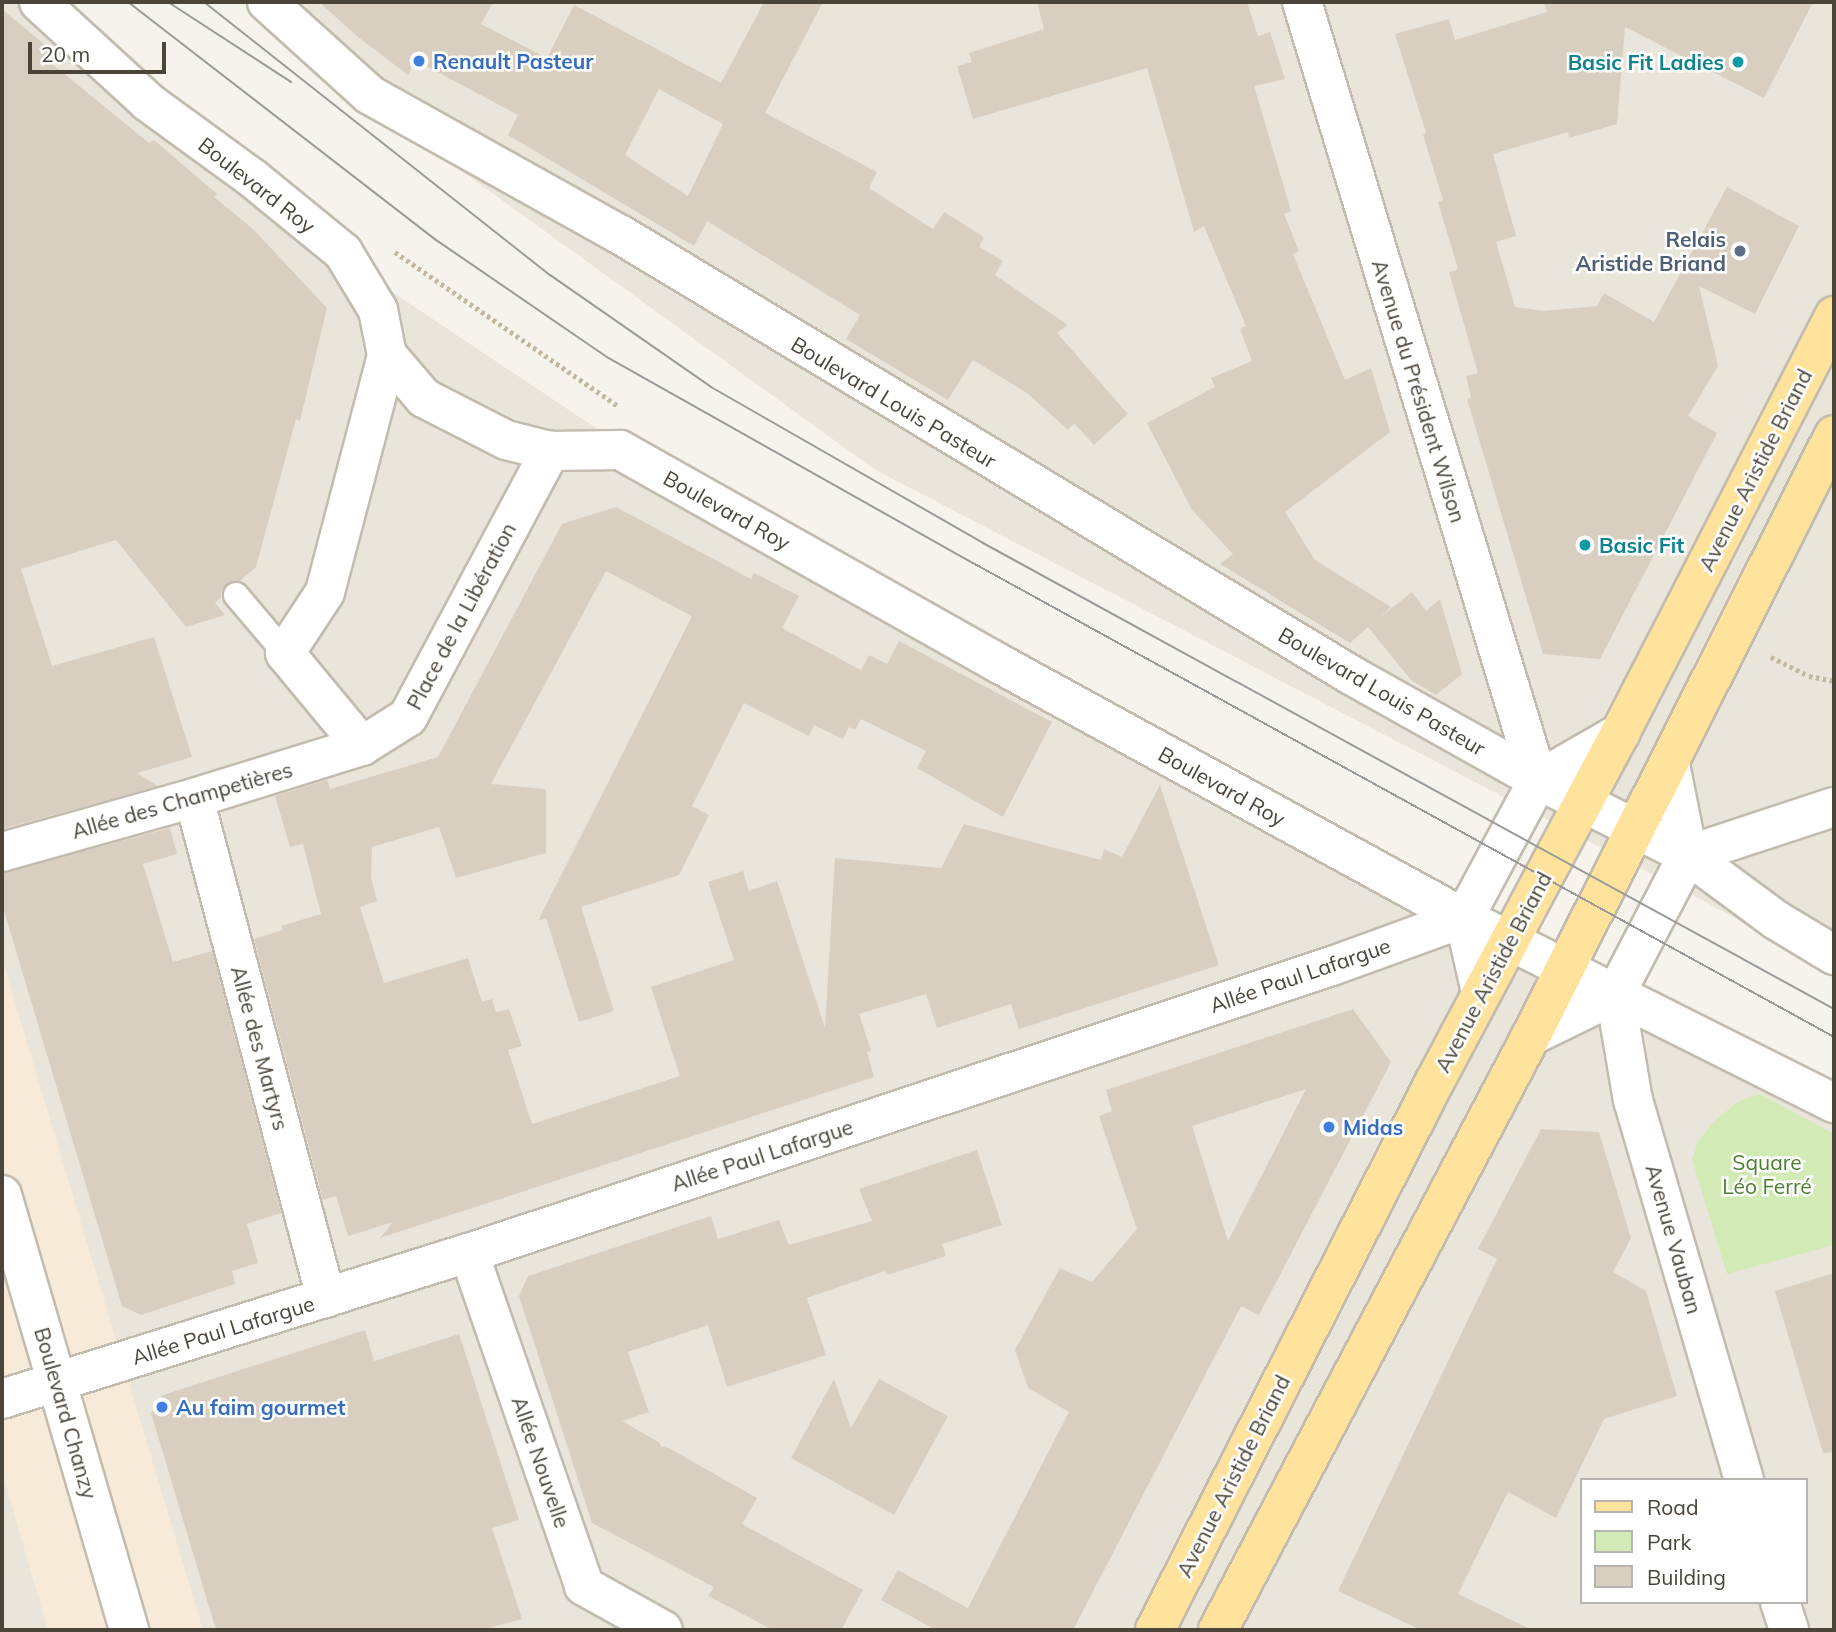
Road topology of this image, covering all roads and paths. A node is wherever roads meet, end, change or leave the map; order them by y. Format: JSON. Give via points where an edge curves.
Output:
{"nodes":[{"id":1,"x":39,"y":2,"type":"edge"},
{"id":2,"x":267,"y":2,"type":"edge"},
{"id":3,"x":1302,"y":2,"type":"edge"},
{"id":4,"x":389,"y":248,"type":"dead end"},
{"id":5,"x":1834,"y":316,"type":"edge"},
{"id":6,"x":387,"y":355,"type":"junction"},
{"id":7,"x":625,"y":411,"type":"dead end"},
{"id":8,"x":1834,"y":435,"type":"edge"},
{"id":9,"x":550,"y":451,"type":"junction"},
{"id":10,"x":236,"y":595,"type":"dead end"},
{"id":11,"x":1733,"y":637,"type":"junction"},
{"id":12,"x":285,"y":653,"type":"junction"},
{"id":13,"x":1834,"y":681,"type":"edge"},
{"id":14,"x":1620,"y":733,"type":"junction"},
{"id":15,"x":362,"y":746,"type":"junction"},
{"id":16,"x":1670,"y":764,"type":"junction"},
{"id":17,"x":1538,"y":780,"type":"junction"},
{"id":18,"x":194,"y":798,"type":"junction"},
{"id":19,"x":1583,"y":802,"type":"junction"},
{"id":20,"x":1834,"y":807,"type":"edge"},
{"id":21,"x":1637,"y":829,"type":"junction"},
{"id":22,"x":2,"y":852,"type":"edge"},
{"id":23,"x":1688,"y":855,"type":"junction"},
{"id":24,"x":1464,"y":918,"type":"junction"},
{"id":25,"x":1510,"y":941,"type":"junction"},
{"id":26,"x":1834,"y":955,"type":"edge"},
{"id":27,"x":1564,"y":969,"type":"junction"},
{"id":28,"x":1481,"y":992,"type":"junction"},
{"id":29,"x":1615,"y":995,"type":"junction"},
{"id":30,"x":1531,"y":1036,"type":"junction"},
{"id":31,"x":1834,"y":1103,"type":"edge"},
{"id":32,"x":2,"y":1195,"type":"edge"},
{"id":33,"x":469,"y":1253,"type":"junction"},
{"id":34,"x":326,"y":1298,"type":"junction"},
{"id":35,"x":57,"y":1381,"type":"junction"},
{"id":36,"x":2,"y":1399,"type":"edge"},
{"id":37,"x":1743,"y":1478,"type":"edge"},
{"id":38,"x":1781,"y":1604,"type":"edge"},
{"id":39,"x":129,"y":1630,"type":"edge"},
{"id":40,"x":663,"y":1630,"type":"edge"},
{"id":41,"x":1154,"y":1630,"type":"edge"},
{"id":42,"x":1218,"y":1630,"type":"edge"},
{"id":43,"x":1789,"y":1630,"type":"edge"}],
"edges":[{"from":1,"to":6,"type":"street","name":"Boulevard Roy","via":[[148,102],[343,252],[378,310]]},
{"from":2,"to":17,"type":"street","name":"Boulevard Louis Pasteur","via":[[370,95],[621,235],[1350,675]]},
{"from":3,"to":17,"type":"street","name":"Avenue du Président Wilson"},
{"from":4,"to":7,"type":"path"},
{"from":5,"to":14,"type":"main road","name":"Avenue Aristide Briand"},
{"from":6,"to":9,"type":"street","name":"Boulevard Roy","via":[[424,398],[506,440]]},
{"from":6,"to":12,"type":"street","via":[[326,592]]},
{"from":8,"to":11,"type":"main road"},
{"from":9,"to":15,"type":"street","name":"Place de la Libération","via":[[408,717]]},
{"from":9,"to":24,"type":"street","name":"Boulevard Roy","via":[[620,450]]},
{"from":10,"to":12,"type":"lane"},
{"from":11,"to":13,"type":"path","via":[[1809,676]]},
{"from":11,"to":16,"type":"main road"},
{"from":12,"to":15,"type":"street"},
{"from":14,"to":17,"type":"street"},
{"from":14,"to":19,"type":"main road","name":"Avenue Aristide Briand"},
{"from":15,"to":18,"type":"street","name":"Allée des Champetières"},
{"from":16,"to":21,"type":"main road"},
{"from":16,"to":23,"type":"street"},
{"from":17,"to":19,"type":"street","name":"Boulevard Louis Pasteur"},
{"from":17,"to":24,"type":"street"},
{"from":18,"to":22,"type":"street","name":"Allée des Champetières"},
{"from":18,"to":34,"type":"street","name":"Allée des Martyrs"},
{"from":19,"to":21,"type":"street","name":"Boulevard Louis Pasteur"},
{"from":19,"to":25,"type":"main road","name":"Avenue Aristide Briand"},
{"from":20,"to":23,"type":"street"},
{"from":21,"to":23,"type":"street","name":"Boulevard Louis Pasteur"},
{"from":21,"to":27,"type":"main road"},
{"from":23,"to":26,"type":"street","name":"Boulevard Louis Pasteur","via":[[1776,920]]},
{"from":23,"to":29,"type":"street"},
{"from":24,"to":25,"type":"street","name":"Boulevard Roy"},
{"from":24,"to":28,"type":"street"},
{"from":24,"to":33,"type":"street","name":"Allée Paul Lafargue"},
{"from":25,"to":27,"type":"street","name":"Boulevard Roy"},
{"from":25,"to":28,"type":"main road","name":"Avenue Aristide Briand"},
{"from":27,"to":29,"type":"street","name":"Boulevard Roy"},
{"from":27,"to":30,"type":"main road"},
{"from":28,"to":41,"type":"main road","name":"Avenue Aristide Briand"},
{"from":29,"to":30,"type":"street"},
{"from":29,"to":31,"type":"street","name":"Boulevard Roy"},
{"from":29,"to":37,"type":"street","name":"Avenue Vauban","via":[[1633,1100]]},
{"from":30,"to":42,"type":"main road"},
{"from":32,"to":35,"type":"street","name":"Boulevard Chanzy"},
{"from":33,"to":34,"type":"street","name":"Allée Paul Lafargue"},
{"from":33,"to":40,"type":"street","name":"Allée Nouvelle","via":[[584,1586]]},
{"from":34,"to":35,"type":"street","name":"Allée Paul Lafargue"},
{"from":35,"to":36,"type":"street","name":"Allée Paul Lafargue"},
{"from":35,"to":39,"type":"street","name":"Boulevard Chanzy"},
{"from":38,"to":43,"type":"street"}]}
